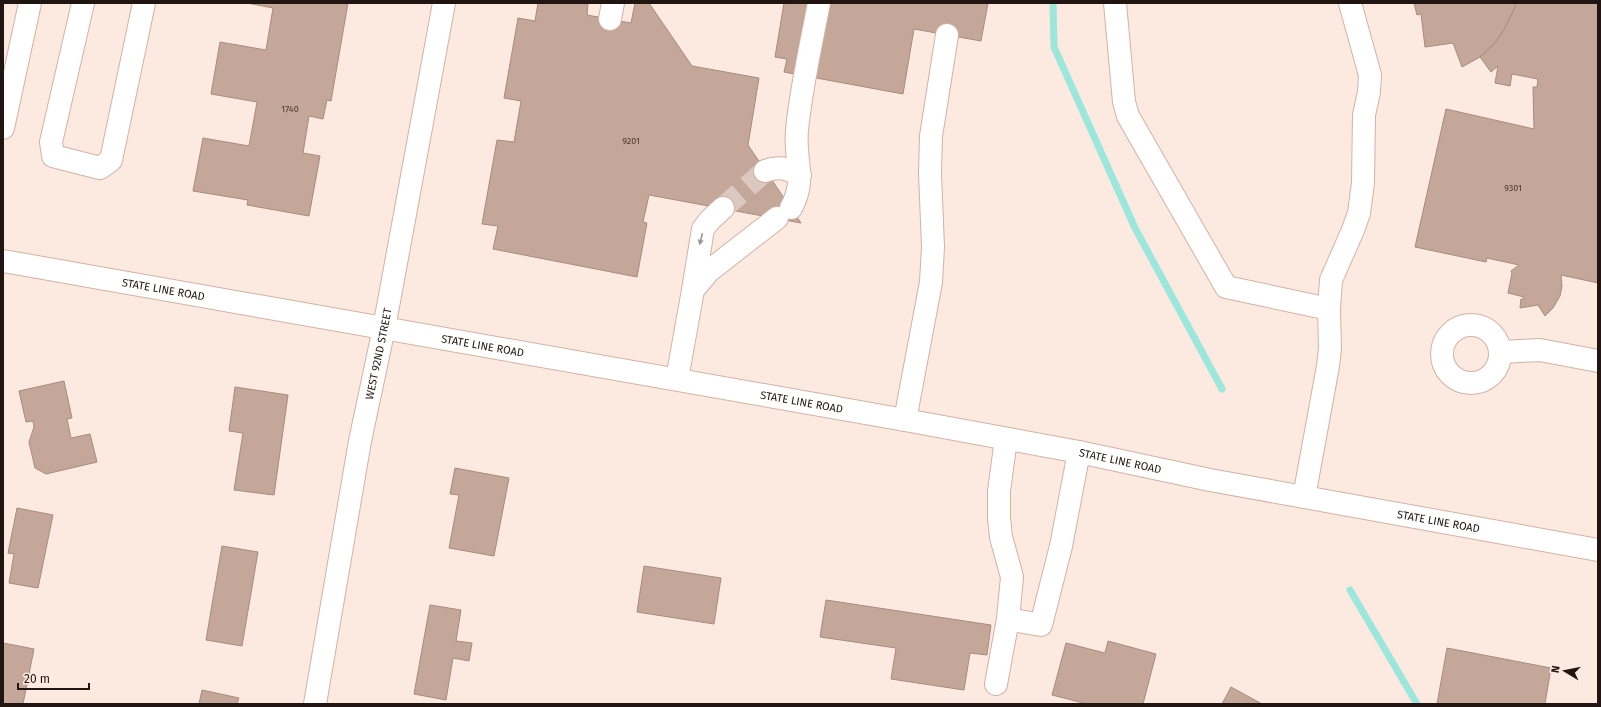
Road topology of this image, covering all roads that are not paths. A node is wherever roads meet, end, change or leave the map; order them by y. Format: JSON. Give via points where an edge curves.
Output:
{"nodes":[{"id":1,"x":30,"y":3,"type":"edge"},
{"id":2,"x":83,"y":3,"type":"edge"},
{"id":3,"x":144,"y":3,"type":"edge"},
{"id":4,"x":444,"y":3,"type":"edge"},
{"id":5,"x":819,"y":3,"type":"edge"},
{"id":6,"x":1115,"y":3,"type":"edge"},
{"id":7,"x":1350,"y":3,"type":"edge"},
{"id":8,"x":947,"y":35,"type":"dead end"},
{"id":9,"x":11,"y":49,"type":"edge"},
{"id":10,"x":3,"y":128,"type":"edge"},
{"id":11,"x":765,"y":171,"type":"tunnel mouth"},
{"id":12,"x":800,"y":175,"type":"junction"},
{"id":13,"x":723,"y":208,"type":"tunnel mouth"},
{"id":14,"x":3,"y":260,"type":"edge"},
{"id":15,"x":693,"y":290,"type":"junction"},
{"id":16,"x":1329,"y":309,"type":"junction"},
{"id":17,"x":384,"y":328,"type":"junction"},
{"id":18,"x":1500,"y":352,"type":"dead end"},
{"id":19,"x":1598,"y":361,"type":"edge"},
{"id":20,"x":677,"y":379,"type":"junction"},
{"id":21,"x":905,"y":420,"type":"junction"},
{"id":22,"x":1006,"y":439,"type":"junction"},
{"id":23,"x":1079,"y":452,"type":"junction"},
{"id":24,"x":1304,"y":497,"type":"junction"},
{"id":25,"x":1598,"y":550,"type":"edge"},
{"id":26,"x":1008,"y":619,"type":"junction"},
{"id":27,"x":996,"y":684,"type":"dead end"},
{"id":28,"x":315,"y":704,"type":"edge"}],
"edges":[{"from":1,"to":9,"type":"main road"},
{"from":2,"to":3,"type":"main road","via":[[51,142],[53,156],[100,168],[111,160]]},
{"from":4,"to":17,"type":"main road","name":"WEST 92ND STREET"},
{"from":5,"to":12,"type":"main road","via":[[797,131]]},
{"from":6,"to":16,"type":"main road","via":[[1124,102],[1128,116],[1226,287]]},
{"from":7,"to":16,"type":"main road","via":[[1370,75],[1364,116],[1363,183],[1354,230],[1331,280]]},
{"from":8,"to":21,"type":"main road","via":[[931,136],[934,247]]},
{"from":9,"to":10,"type":"main road"},
{"from":11,"to":12,"type":"main road","via":[[779,167]]},
{"from":12,"to":15,"type":"main road","via":[[798,196],[784,213],[709,271]]},
{"from":13,"to":15,"type":"main road","one_way":true,"via":[[703,229]]},
{"from":14,"to":17,"type":"main road","name":"STATE LINE ROAD"},
{"from":15,"to":20,"type":"main road"},
{"from":16,"to":24,"type":"main road","via":[[1330,354]]},
{"from":17,"to":20,"type":"main road","name":"STATE LINE ROAD"},
{"from":17,"to":28,"type":"main road","name":"WEST 92ND STREET","via":[[360,441]]},
{"from":18,"to":19,"type":"main road","via":[[1540,350]]},
{"from":20,"to":21,"type":"main road","name":"STATE LINE ROAD"},
{"from":21,"to":22,"type":"main road","name":"STATE LINE ROAD"},
{"from":22,"to":23,"type":"main road","name":"STATE LINE ROAD"},
{"from":22,"to":26,"type":"main road","via":[[999,491],[999,518],[1001,537],[1012,577]]},
{"from":23,"to":24,"type":"main road","name":"STATE LINE ROAD"},
{"from":23,"to":26,"type":"main road","via":[[1061,546],[1041,625]]},
{"from":24,"to":25,"type":"main road","name":"STATE LINE ROAD"},
{"from":26,"to":27,"type":"main road"}]}
